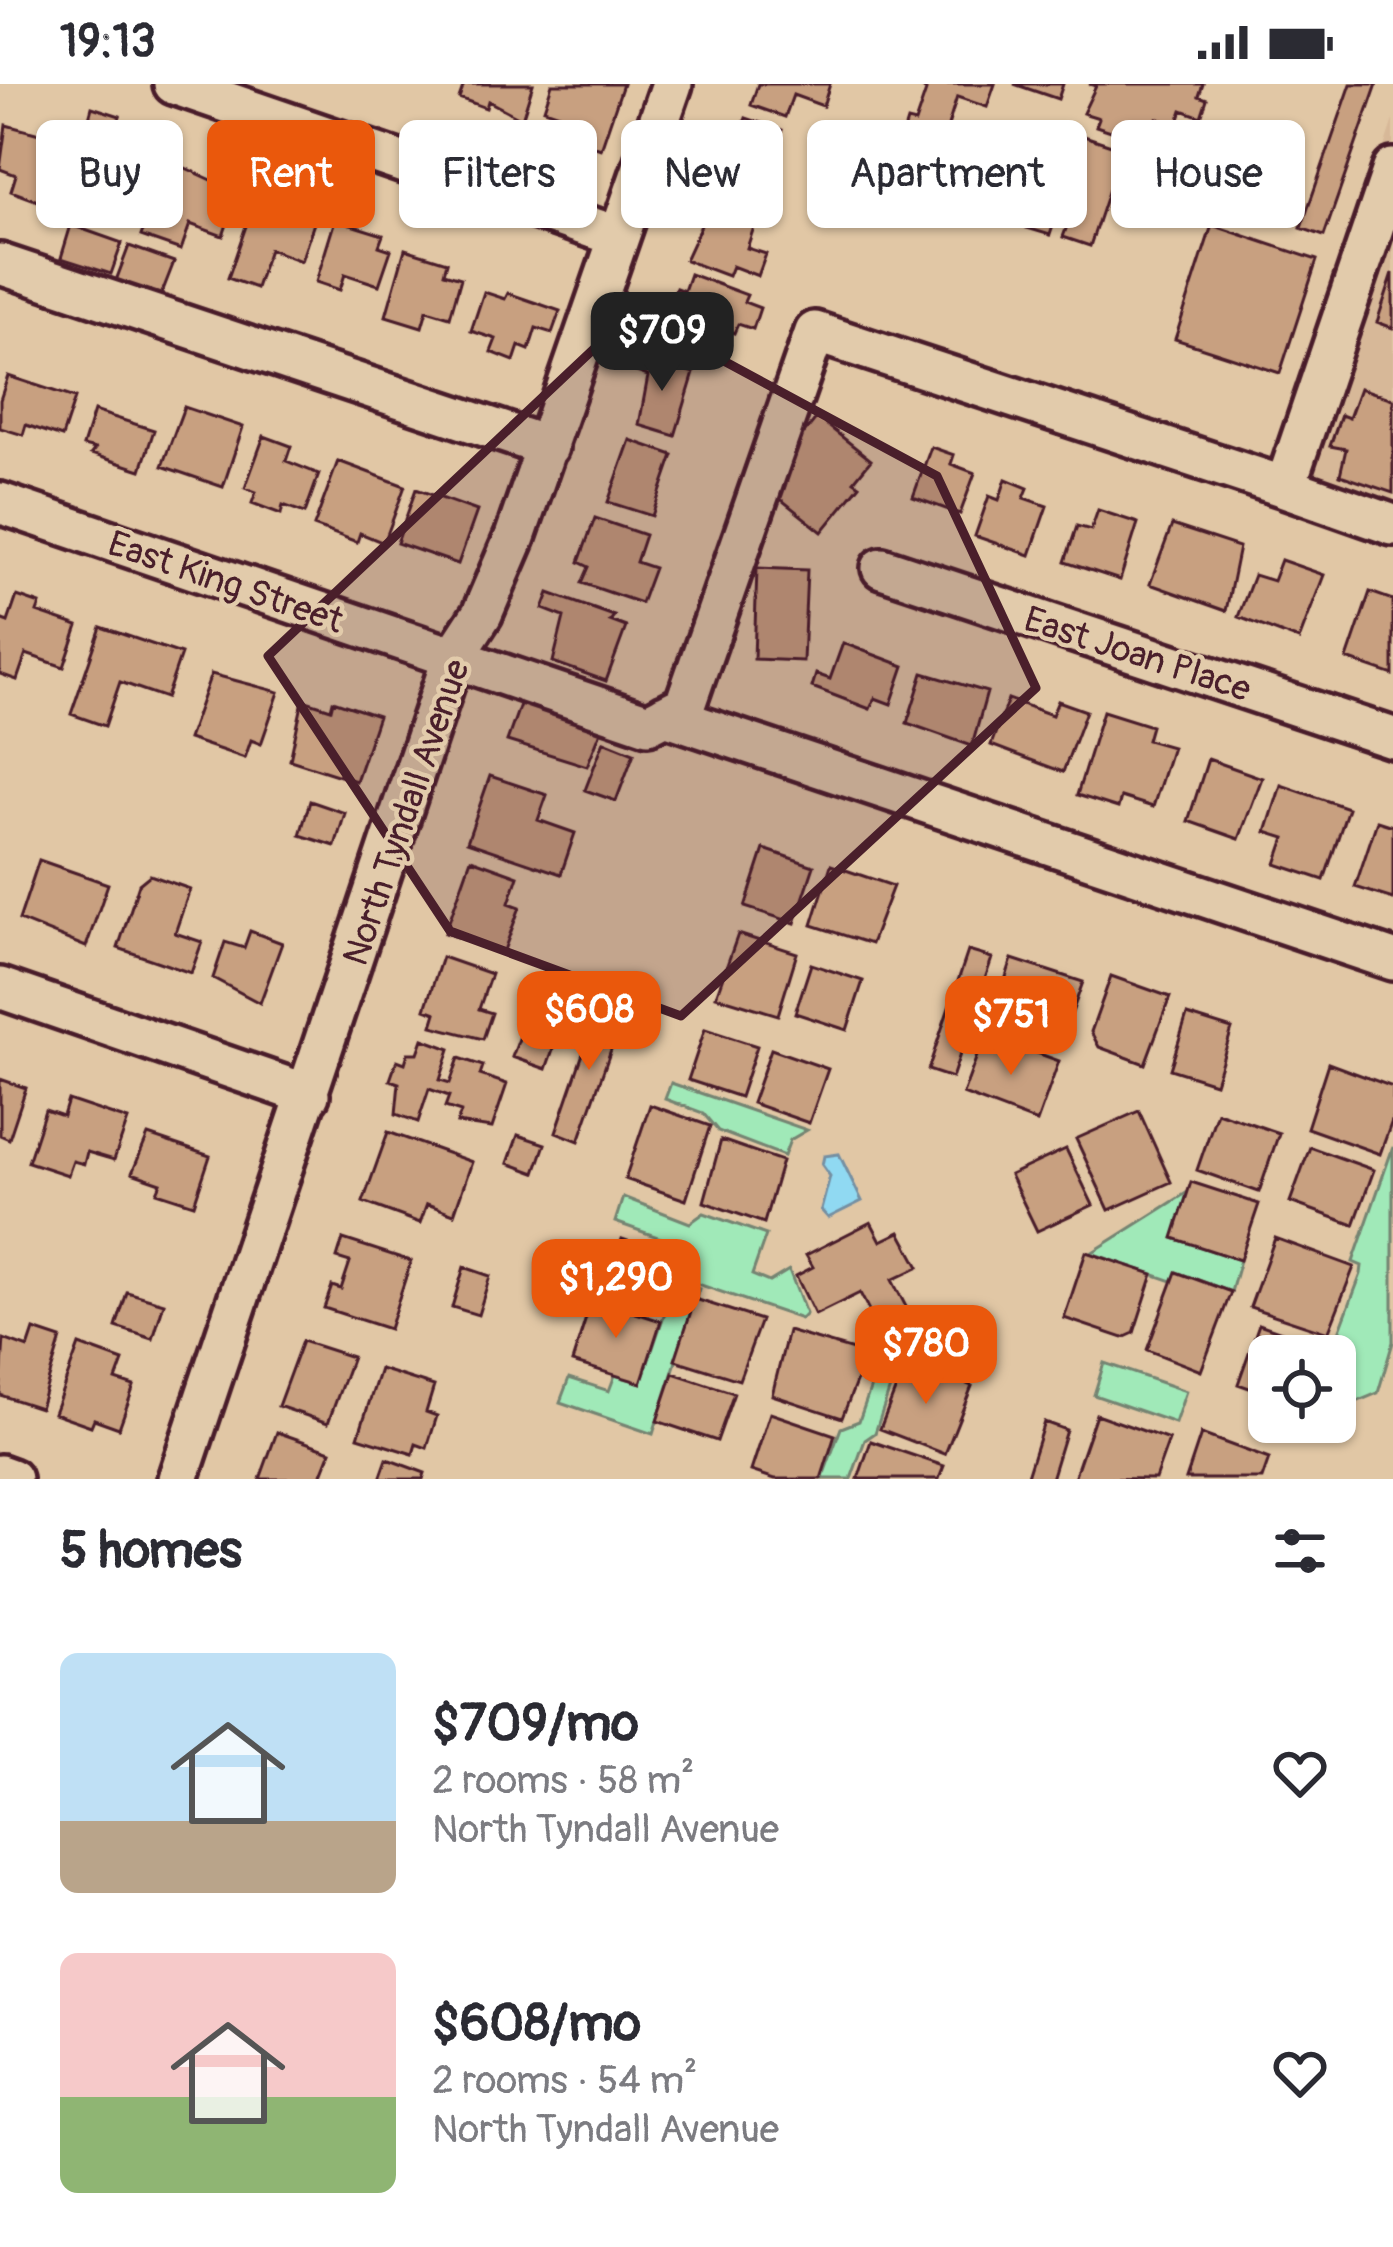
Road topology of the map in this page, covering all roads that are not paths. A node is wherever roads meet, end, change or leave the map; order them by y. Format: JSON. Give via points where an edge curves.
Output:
{"nodes":[{"id":1,"x":174,"y":84,"type":"edge"},
{"id":2,"x":673,"y":84,"type":"edge"},
{"id":3,"x":1393,"y":169,"type":"edge"},
{"id":4,"x":619,"y":237,"type":"junction"},
{"id":5,"x":0,"y":264,"type":"edge"},
{"id":6,"x":548,"y":446,"type":"junction"},
{"id":7,"x":1286,"y":487,"type":"junction"},
{"id":8,"x":0,"y":503,"type":"edge"},
{"id":9,"x":1393,"y":525,"type":"edge"},
{"id":10,"x":882,"y":568,"type":"dead end"},
{"id":11,"x":452,"y":660,"type":"junction"},
{"id":12,"x":664,"y":715,"type":"junction"},
{"id":13,"x":1393,"y":738,"type":"edge"},
{"id":14,"x":1393,"y":960,"type":"edge"},
{"id":15,"x":0,"y":988,"type":"edge"},
{"id":16,"x":309,"y":1095,"type":"junction"},
{"id":17,"x":0,"y":1475,"type":"edge"},
{"id":18,"x":11,"y":1479,"type":"edge"},
{"id":19,"x":178,"y":1479,"type":"edge"}],
"edges":[{"from":1,"to":4,"type":"street"},
{"from":2,"to":4,"type":"street","name":"North Tyndall Avenue"},
{"from":3,"to":7,"type":"street"},
{"from":4,"to":6,"type":"street","name":"North Tyndall Avenue"},
{"from":5,"to":6,"type":"street"},
{"from":6,"to":11,"type":"street","name":"North Tyndall Avenue","via":[[482,614]]},
{"from":7,"to":9,"type":"street"},
{"from":7,"to":12,"type":"street","via":[[815,332],[685,705]]},
{"from":8,"to":11,"type":"street","name":"East King Street"},
{"from":10,"to":13,"type":"street","name":"East Joan Place"},
{"from":11,"to":12,"type":"street","name":"East King Street","via":[[648,724]]},
{"from":11,"to":16,"type":"street","name":"North Tyndall Avenue"},
{"from":12,"to":14,"type":"street","name":"East King Street"},
{"from":15,"to":16,"type":"street"},
{"from":16,"to":19,"type":"street","name":"North Tyndall Avenue"},
{"from":17,"to":18,"type":"street"}]}
